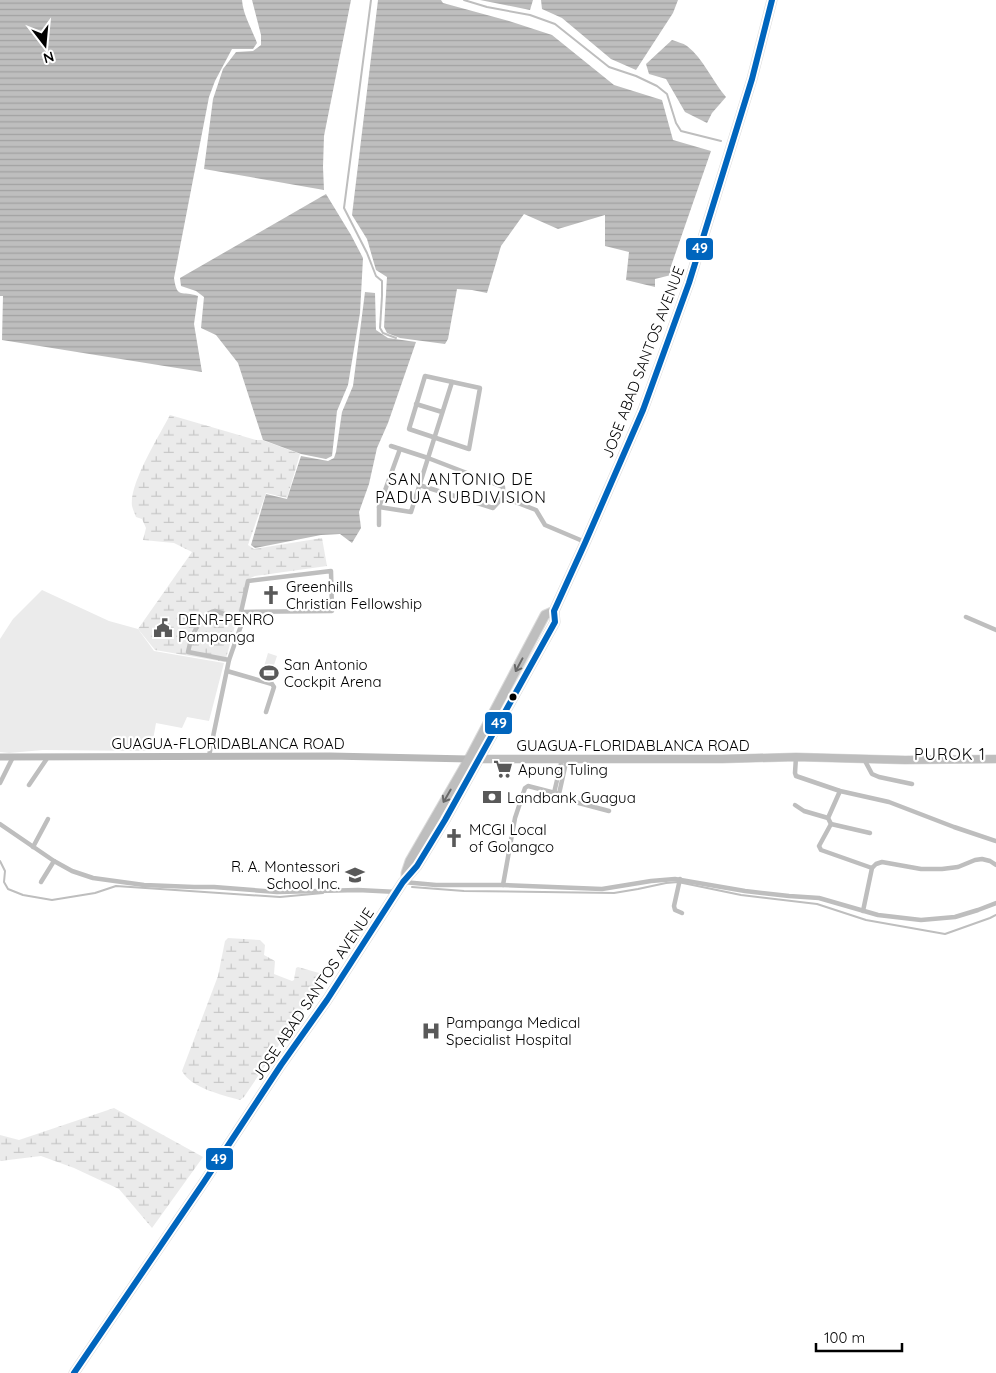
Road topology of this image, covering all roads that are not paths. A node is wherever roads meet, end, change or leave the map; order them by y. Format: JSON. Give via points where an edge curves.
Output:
{"nodes":[{"id":1,"x":772,"y":0,"type":"edge"},
{"id":2,"x":452,"y":382,"type":"junction"},
{"id":3,"x":416,"y":404,"type":"junction"},
{"id":4,"x":442,"y":412,"type":"junction"},
{"id":5,"x":434,"y":437,"type":"junction"},
{"id":6,"x":390,"y":446,"type":"dead end"},
{"id":7,"x":400,"y":449,"type":"junction"},
{"id":8,"x":428,"y":458,"type":"junction"},
{"id":9,"x":419,"y":485,"type":"junction"},
{"id":10,"x":503,"y":497,"type":"junction"},
{"id":11,"x":379,"y":507,"type":"junction"},
{"id":12,"x":379,"y":525,"type":"dead end"},
{"id":13,"x":585,"y":542,"type":"junction"},
{"id":14,"x":241,"y":612,"type":"junction"},
{"id":15,"x":966,"y":617,"type":"dead end"},
{"id":16,"x":243,"y":620,"type":"junction"},
{"id":17,"x":996,"y":630,"type":"edge"},
{"id":18,"x":229,"y":660,"type":"junction"},
{"id":19,"x":227,"y":671,"type":"junction"},
{"id":20,"x":266,"y":712,"type":"dead end"},
{"id":21,"x":209,"y":756,"type":"junction"},
{"id":22,"x":13,"y":757,"type":"junction"},
{"id":23,"x":48,"y":757,"type":"junction"},
{"id":24,"x":796,"y":757,"type":"junction"},
{"id":25,"x":0,"y":758,"type":"edge"},
{"id":26,"x":564,"y":758,"type":"junction"},
{"id":27,"x":474,"y":759,"type":"junction"},
{"id":28,"x":864,"y":759,"type":"junction"},
{"id":29,"x":996,"y":759,"type":"edge"},
{"id":30,"x":0,"y":783,"type":"edge"},
{"id":31,"x":912,"y":784,"type":"dead end"},
{"id":32,"x":29,"y":785,"type":"dead end"},
{"id":33,"x":840,"y":791,"type":"junction"},
{"id":34,"x":556,"y":793,"type":"junction"},
{"id":35,"x":795,"y":805,"type":"dead end"},
{"id":36,"x":609,"y":811,"type":"dead end"},
{"id":37,"x":828,"y":818,"type":"junction"},
{"id":38,"x":48,"y":819,"type":"dead end"},
{"id":39,"x":0,"y":824,"type":"edge"},
{"id":40,"x":831,"y":824,"type":"junction"},
{"id":41,"x":870,"y":833,"type":"dead end"},
{"id":42,"x":996,"y":841,"type":"edge"},
{"id":43,"x":34,"y":847,"type":"junction"},
{"id":44,"x":54,"y":861,"type":"junction"},
{"id":45,"x":996,"y":864,"type":"edge"},
{"id":46,"x":872,"y":868,"type":"junction"},
{"id":47,"x":405,"y":880,"type":"junction"},
{"id":48,"x":679,"y":881,"type":"junction"},
{"id":49,"x":41,"y":882,"type":"dead end"},
{"id":50,"x":503,"y":885,"type":"junction"},
{"id":51,"x":397,"y":892,"type":"junction"},
{"id":52,"x":996,"y":903,"type":"edge"},
{"id":53,"x":863,"y":911,"type":"junction"},
{"id":54,"x":682,"y":913,"type":"dead end"},
{"id":55,"x":74,"y":1373,"type":"edge"}],
"edges":[{"from":1,"to":13,"type":"highway","name":"JOSE ABAD SANTOS AVENUE","via":[[752,79],[688,283],[642,410]]},
{"from":2,"to":3,"type":"street","via":[[425,376]]},
{"from":2,"to":4,"type":"street"},
{"from":2,"to":5,"type":"street","via":[[480,388],[469,448]]},
{"from":3,"to":4,"type":"street"},
{"from":3,"to":5,"type":"street","via":[[409,429]]},
{"from":4,"to":5,"type":"street"},
{"from":5,"to":8,"type":"street"},
{"from":6,"to":7,"type":"street"},
{"from":7,"to":8,"type":"street"},
{"from":7,"to":11,"type":"street"},
{"from":8,"to":9,"type":"street"},
{"from":8,"to":10,"type":"street","via":[[502,487]]},
{"from":9,"to":10,"type":"street","via":[[493,508]]},
{"from":9,"to":11,"type":"street","via":[[411,512]]},
{"from":10,"to":13,"type":"street","via":[[536,510],[546,525]]},
{"from":11,"to":12,"type":"street"},
{"from":13,"to":27,"type":"highway","name":"JOSE ABAD SANTOS AVENUE","via":[[554,611],[555,622]]},
{"from":14,"to":14,"type":"street","via":[[248,581],[331,571],[332,611]]},
{"from":14,"to":16,"type":"street"},
{"from":15,"to":17,"type":"street"},
{"from":16,"to":18,"type":"street"},
{"from":16,"to":18,"type":"street","via":[[215,610],[205,616],[192,636],[188,652]]},
{"from":18,"to":19,"type":"street"},
{"from":19,"to":20,"type":"street","via":[[272,684],[274,688]]},
{"from":19,"to":21,"type":"street"},
{"from":21,"to":23,"type":"main road","name":"GUAGUA-FLORIDABLANCA ROAD"},
{"from":21,"to":27,"type":"main road","name":"GUAGUA-FLORIDABLANCA ROAD"},
{"from":22,"to":23,"type":"main road","name":"GUAGUA-FLORIDABLANCA ROAD"},
{"from":22,"to":25,"type":"main road","name":"GUAGUA-FLORIDABLANCA ROAD"},
{"from":22,"to":30,"type":"street"},
{"from":23,"to":32,"type":"street"},
{"from":24,"to":26,"type":"main road","name":"GUAGUA-FLORIDABLANCA ROAD"},
{"from":24,"to":28,"type":"main road","name":"GUAGUA-FLORIDABLANCA ROAD"},
{"from":24,"to":33,"type":"street","via":[[795,775]]},
{"from":26,"to":27,"type":"main road","name":"GUAGUA-FLORIDABLANCA ROAD"},
{"from":26,"to":34,"type":"street"},
{"from":27,"to":47,"type":"highway","name":"JOSE ABAD SANTOS AVENUE","via":[[422,858]]},
{"from":28,"to":29,"type":"main road","name":"GUAGUA-FLORIDABLANCA ROAD"},
{"from":28,"to":31,"type":"street","via":[[872,774]]},
{"from":33,"to":37,"type":"street"},
{"from":33,"to":42,"type":"street","via":[[889,802]]},
{"from":34,"to":36,"type":"street"},
{"from":34,"to":50,"type":"street","via":[[531,786],[525,788],[515,818]]},
{"from":35,"to":37,"type":"street"},
{"from":37,"to":40,"type":"street"},
{"from":38,"to":43,"type":"street"},
{"from":39,"to":43,"type":"street"},
{"from":40,"to":41,"type":"street"},
{"from":40,"to":46,"type":"street","via":[[821,850]]},
{"from":43,"to":44,"type":"street"},
{"from":44,"to":49,"type":"street"},
{"from":44,"to":51,"type":"street","via":[[93,878],[144,885],[277,892]]},
{"from":45,"to":46,"type":"street","via":[[975,860],[958,867],[921,869],[882,862]]},
{"from":46,"to":53,"type":"street"},
{"from":47,"to":50,"type":"street","via":[[446,885]]},
{"from":47,"to":51,"type":"highway","name":"JOSE ABAD SANTOS AVENUE"},
{"from":48,"to":50,"type":"street","via":[[651,881],[602,889]]},
{"from":48,"to":53,"type":"street","via":[[820,898]]},
{"from":48,"to":54,"type":"street","via":[[674,906]]},
{"from":51,"to":55,"type":"highway","name":"JOSE ABAD SANTOS AVENUE"},
{"from":52,"to":53,"type":"street","via":[[955,917],[921,920]]}]}
